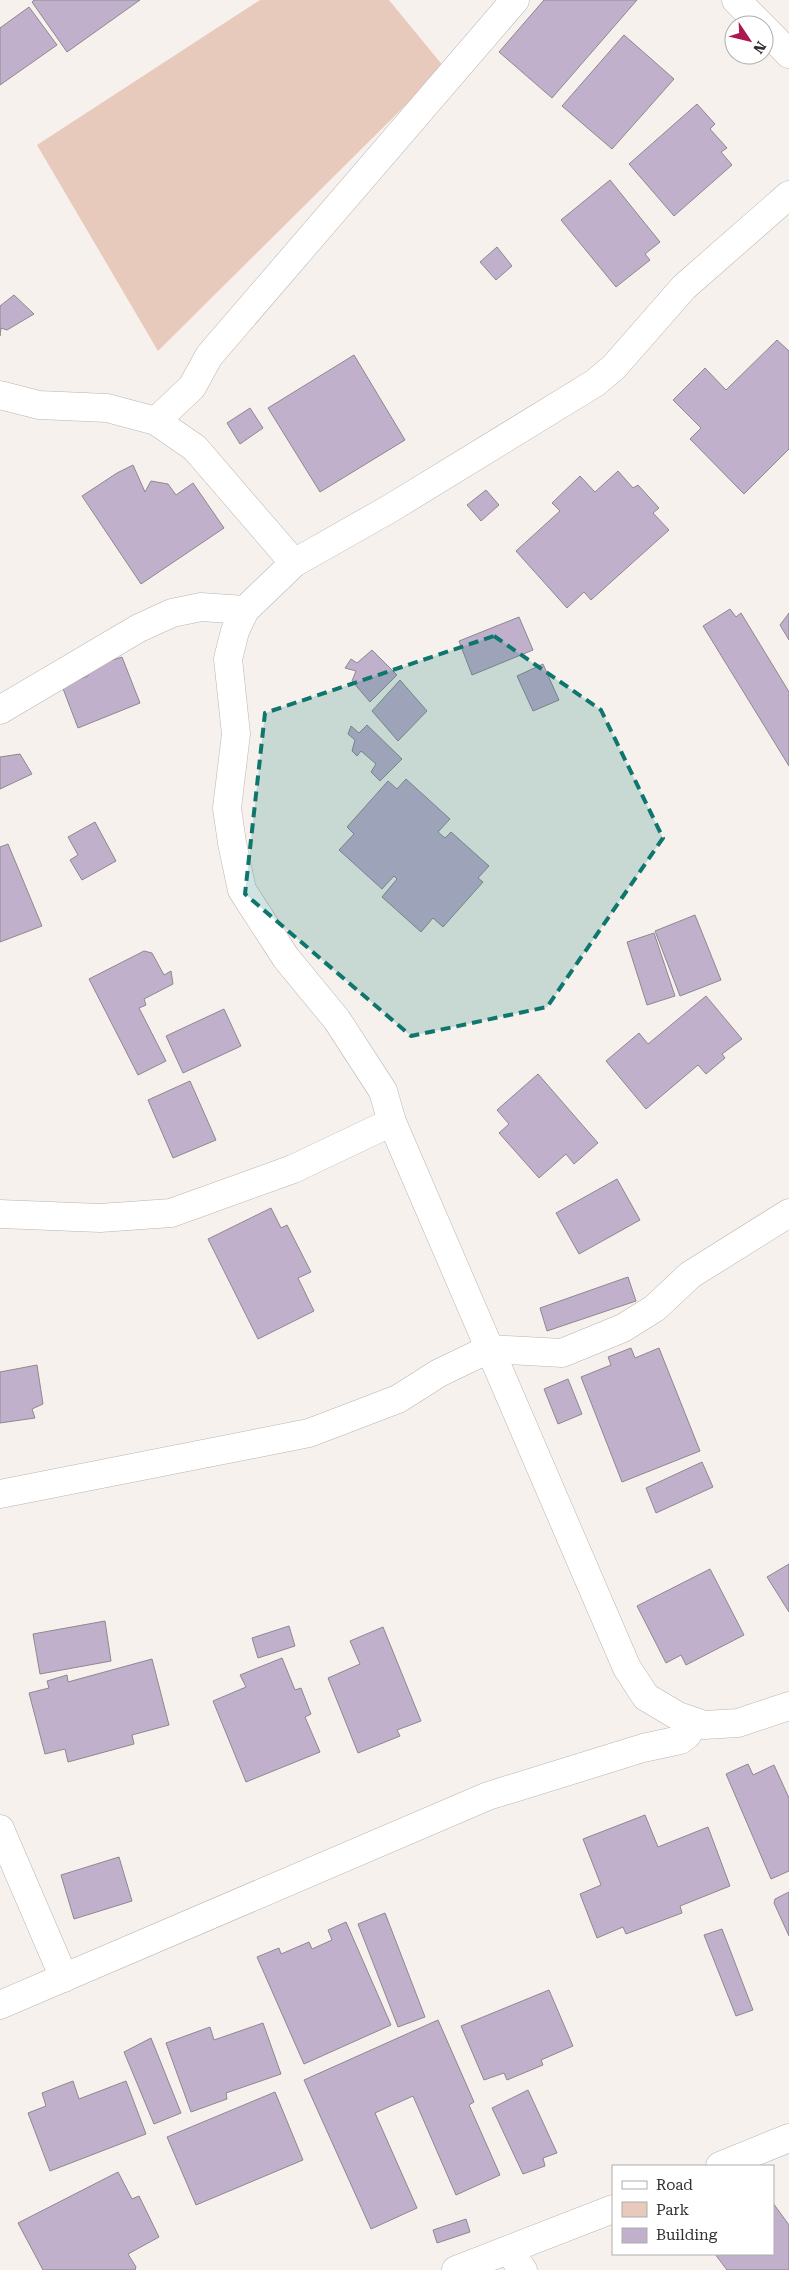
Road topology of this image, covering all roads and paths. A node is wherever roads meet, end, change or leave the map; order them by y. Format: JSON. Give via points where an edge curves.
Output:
{"nodes":[{"id":1,"x":515,"y":0,"type":"edge"},
{"id":2,"x":736,"y":0,"type":"edge"},
{"id":3,"x":751,"y":15,"type":"edge"},
{"id":4,"x":774,"y":38,"type":"edge"},
{"id":5,"x":789,"y":54,"type":"edge"},
{"id":6,"x":789,"y":195,"type":"edge"},
{"id":7,"x":0,"y":395,"type":"edge"},
{"id":8,"x":156,"y":421,"type":"junction"},
{"id":9,"x":294,"y":562,"type":"junction"},
{"id":10,"x":245,"y":610,"type":"junction"},
{"id":11,"x":0,"y":710,"type":"edge"},
{"id":12,"x":392,"y":1122,"type":"junction"},
{"id":13,"x":789,"y":1213,"type":"edge"},
{"id":14,"x":0,"y":1214,"type":"edge"},
{"id":15,"x":489,"y":1350,"type":"junction"},
{"id":16,"x":0,"y":1494,"type":"edge"},
{"id":17,"x":789,"y":1706,"type":"edge"},
{"id":18,"x":694,"y":1722,"type":"junction"},
{"id":19,"x":0,"y":1829,"type":"edge"},
{"id":20,"x":64,"y":1978,"type":"junction"},
{"id":21,"x":0,"y":2005,"type":"edge"},
{"id":22,"x":789,"y":2138,"type":"edge"},
{"id":23,"x":722,"y":2165,"type":"edge"},
{"id":24,"x":612,"y":2210,"type":"edge"},
{"id":25,"x":516,"y":2260,"type":"edge"},
{"id":26,"x":456,"y":2270,"type":"edge"}],
"edges":[{"from":1,"to":8,"type":"street","via":[[210,356],[192,387]]},
{"from":2,"to":3,"type":"street"},
{"from":4,"to":5,"type":"street"},
{"from":6,"to":9,"type":"street","via":[[684,287],[614,367],[595,383],[391,508]]},
{"from":7,"to":8,"type":"street","via":[[39,405],[108,408]]},
{"from":8,"to":9,"type":"street","via":[[195,448]]},
{"from":9,"to":10,"type":"street"},
{"from":10,"to":11,"type":"street","via":[[201,607],[172,613],[139,628]]},
{"from":10,"to":12,"type":"street","via":[[228,659],[236,734],[227,808],[242,890],[286,958],[337,1020],[383,1092]]},
{"from":12,"to":14,"type":"street","via":[[293,1169],[171,1213],[100,1218]]},
{"from":12,"to":15,"type":"street"},
{"from":13,"to":15,"type":"street","via":[[690,1275],[655,1308],[623,1328],[562,1352]]},
{"from":15,"to":16,"type":"street","via":[[439,1373],[398,1399],[309,1432]]},
{"from":15,"to":18,"type":"street","via":[[627,1668],[646,1697]]},
{"from":17,"to":18,"type":"street","via":[[738,1723],[704,1725]]},
{"from":18,"to":20,"type":"street","via":[[680,1740],[643,1748],[488,1796]]},
{"from":19,"to":20,"type":"street"},
{"from":20,"to":21,"type":"street"},
{"from":22,"to":23,"type":"street"},
{"from":24,"to":25,"type":"street"},
{"from":25,"to":26,"type":"street"}]}
